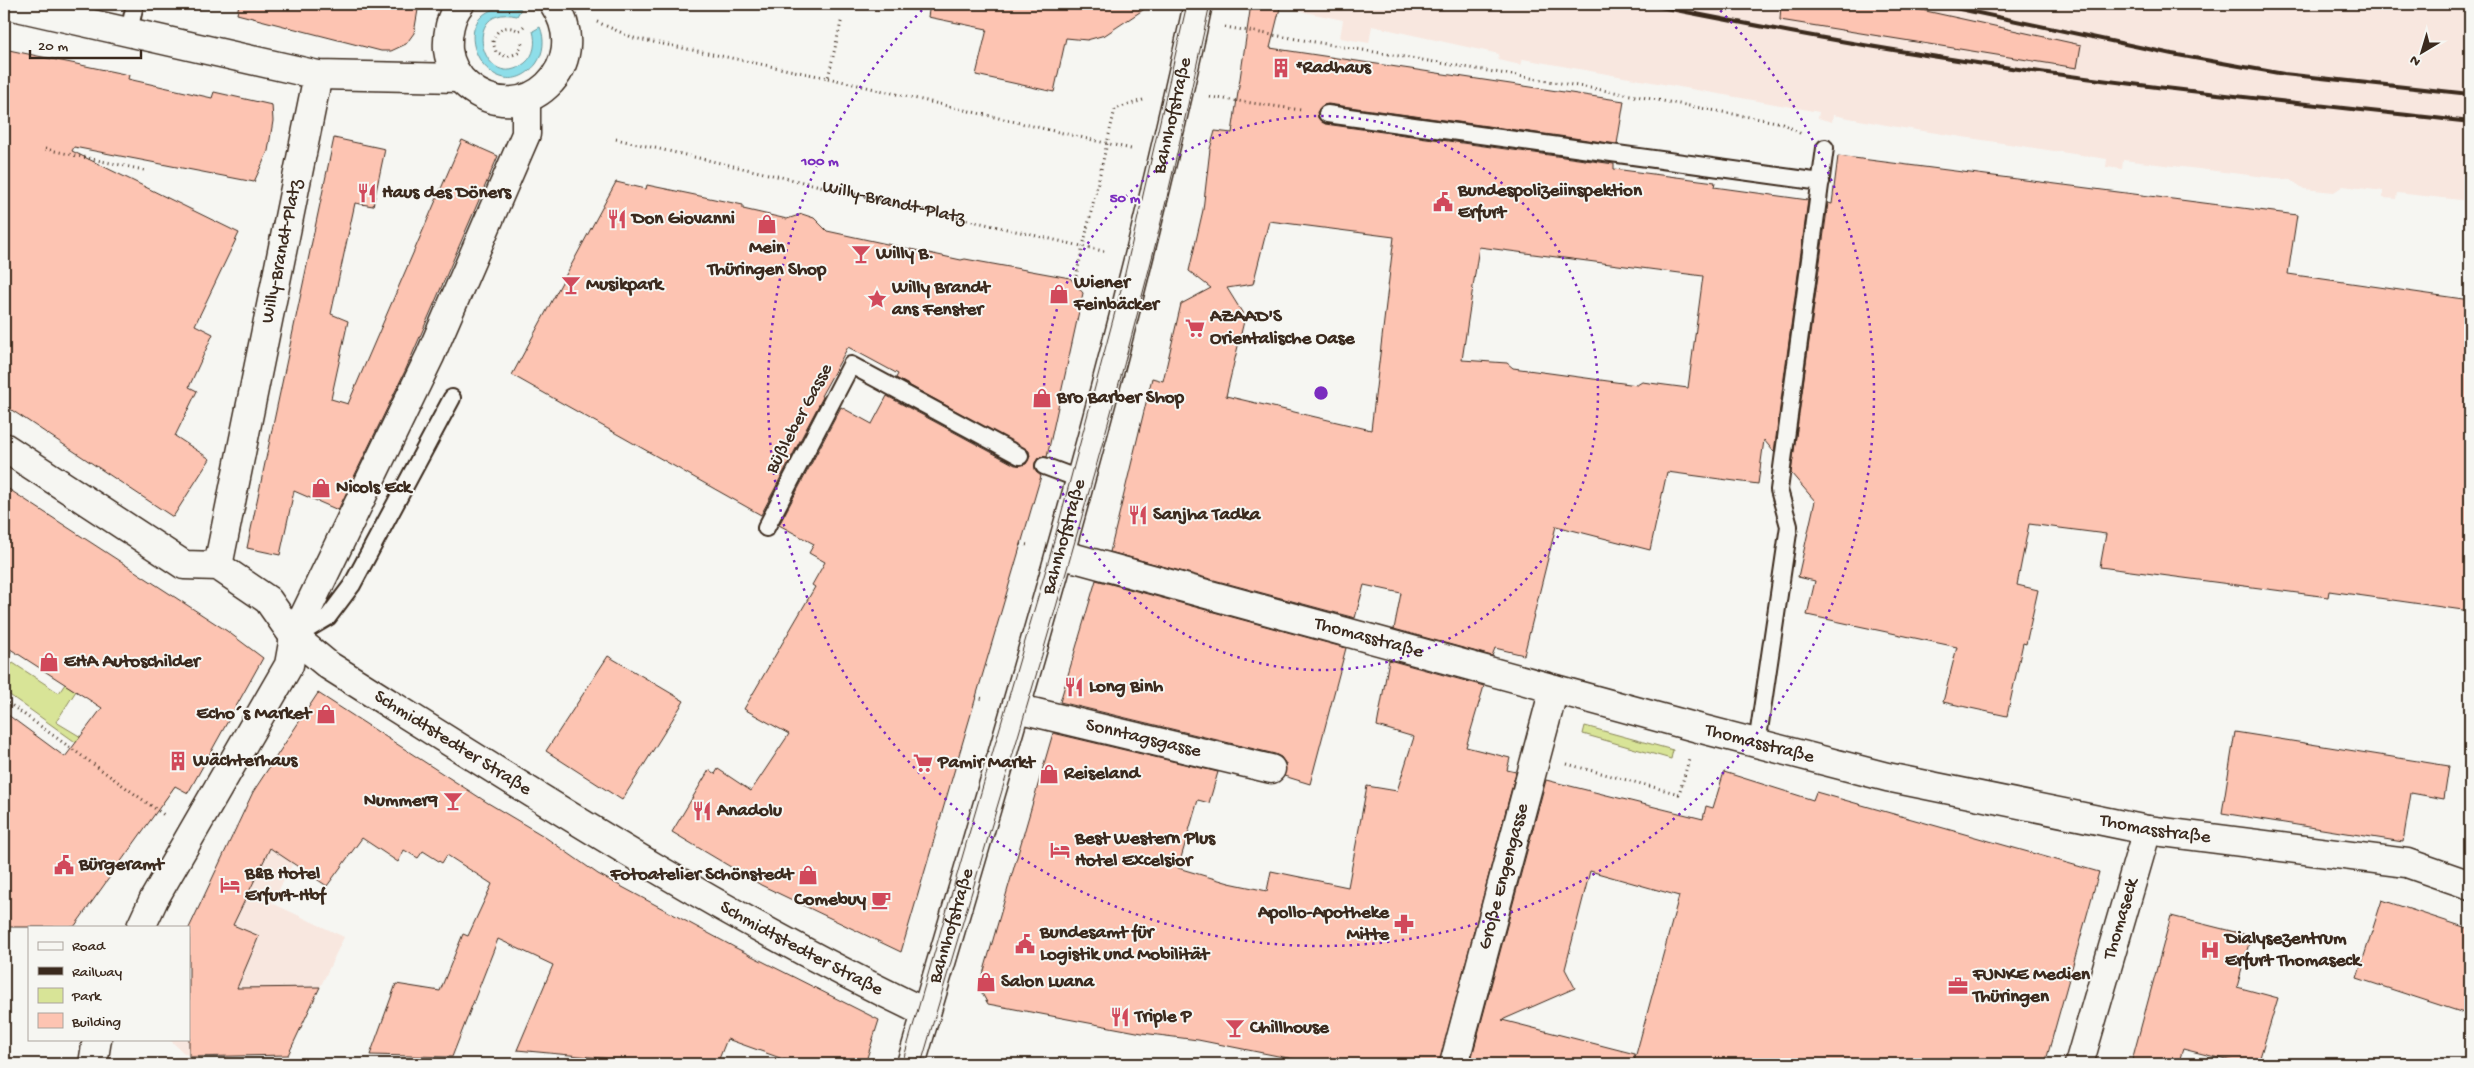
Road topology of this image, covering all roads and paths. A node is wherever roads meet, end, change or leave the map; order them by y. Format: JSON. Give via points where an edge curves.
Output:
{"nodes":[{"id":1,"x":4,"y":4,"type":"edge"},
{"id":2,"x":135,"y":4,"type":"edge"},
{"id":3,"x":460,"y":4,"type":"edge"},
{"id":4,"x":554,"y":4,"type":"edge"},
{"id":5,"x":1198,"y":4,"type":"edge"},
{"id":6,"x":842,"y":18,"type":"dead end"},
{"id":7,"x":1225,"y":27,"type":"dead end"},
{"id":8,"x":129,"y":32,"type":"junction"},
{"id":9,"x":519,"y":32,"type":"dead end"},
{"id":10,"x":634,"y":38,"type":"dead end"},
{"id":11,"x":522,"y":43,"type":"dead end"},
{"id":12,"x":318,"y":75,"type":"junction"},
{"id":13,"x":459,"y":78,"type":"junction"},
{"id":14,"x":828,"y":78,"type":"junction"},
{"id":15,"x":1210,"y":97,"type":"dead end"},
{"id":16,"x":526,"y":99,"type":"junction"},
{"id":17,"x":1143,"y":100,"type":"dead end"},
{"id":18,"x":1328,"y":114,"type":"joint"},
{"id":19,"x":616,"y":139,"type":"dead end"},
{"id":20,"x":1106,"y":143,"type":"junction"},
{"id":21,"x":1825,"y":148,"type":"joint"},
{"id":22,"x":45,"y":149,"type":"dead end"},
{"id":23,"x":144,"y":170,"type":"dead end"},
{"id":24,"x":1821,"y":182,"type":"junction"},
{"id":25,"x":1084,"y":246,"type":"junction"},
{"id":26,"x":1074,"y":281,"type":"dead end"},
{"id":27,"x":452,"y":398,"type":"dead end"},
{"id":28,"x":4,"y":447,"type":"edge"},
{"id":29,"x":1020,"y":456,"type":"dead end"},
{"id":30,"x":1044,"y":466,"type":"dead end"},
{"id":31,"x":1080,"y":479,"type":"junction"},
{"id":32,"x":766,"y":528,"type":"dead end"},
{"id":33,"x":1060,"y":554,"type":"junction"},
{"id":34,"x":218,"y":566,"type":"junction"},
{"id":35,"x":294,"y":637,"type":"junction"},
{"id":36,"x":11,"y":650,"type":"dead end"},
{"id":37,"x":4,"y":660,"type":"edge"},
{"id":38,"x":1554,"y":689,"type":"junction"},
{"id":39,"x":4,"y":700,"type":"edge"},
{"id":40,"x":1016,"y":708,"type":"junction"},
{"id":41,"x":1698,"y":728,"type":"junction"},
{"id":42,"x":1757,"y":744,"type":"junction"},
{"id":43,"x":1536,"y":756,"type":"junction"},
{"id":44,"x":1271,"y":769,"type":"dead end"},
{"id":45,"x":158,"y":810,"type":"dead end"},
{"id":46,"x":2147,"y":830,"type":"junction"},
{"id":47,"x":2470,"y":885,"type":"edge"},
{"id":48,"x":141,"y":926,"type":"edge"},
{"id":49,"x":926,"y":1013,"type":"junction"},
{"id":50,"x":96,"y":1040,"type":"edge"},
{"id":51,"x":93,"y":1064,"type":"edge"},
{"id":52,"x":911,"y":1064,"type":"edge"},
{"id":53,"x":1454,"y":1064,"type":"edge"},
{"id":54,"x":2079,"y":1064,"type":"edge"}],
"edges":[{"from":1,"to":8,"type":"street"},
{"from":2,"to":8,"type":"lane"},
{"from":3,"to":13,"type":"street","via":[[447,35],[449,58]]},
{"from":4,"to":16,"type":"street","via":[[563,17],[568,38],[564,64],[549,86]]},
{"from":5,"to":31,"type":"street","name":"Bahnhofstraße","via":[[1169,140]]},
{"from":6,"to":14,"type":"path"},
{"from":7,"to":21,"type":"path","via":[[1782,123]]},
{"from":8,"to":12,"type":"street"},
{"from":9,"to":11,"type":"path","via":[[502,28],[494,36],[494,47],[501,56],[512,56],[518,54]]},
{"from":10,"to":14,"type":"path"},
{"from":12,"to":13,"type":"street"},
{"from":12,"to":34,"type":"street","name":"Willy-Brandt-Platz"},
{"from":13,"to":16,"type":"street","via":[[478,94],[501,102]]},
{"from":14,"to":20,"type":"path"},
{"from":15,"to":18,"type":"path"},
{"from":16,"to":35,"type":"street","via":[[526,134],[430,356]]},
{"from":17,"to":20,"type":"path","via":[[1115,109]]},
{"from":18,"to":24,"type":"lane"},
{"from":19,"to":25,"type":"path","name":"Willy-Brandt-Platz"},
{"from":20,"to":25,"type":"path"},
{"from":21,"to":24,"type":"lane"},
{"from":22,"to":23,"type":"path"},
{"from":24,"to":42,"type":"lane","via":[[1779,490],[1789,526]]},
{"from":25,"to":26,"type":"path"},
{"from":27,"to":35,"type":"lane","via":[[352,585],[328,617]]},
{"from":28,"to":34,"type":"street","via":[[184,565]]},
{"from":29,"to":32,"type":"lane","name":"Büßleber Gasse","via":[[851,365]]},
{"from":30,"to":31,"type":"lane"},
{"from":31,"to":33,"type":"street","name":"Bahnhofstraße"},
{"from":33,"to":38,"type":"street","name":"Thomasstraße"},
{"from":33,"to":40,"type":"street","name":"Bahnhofstraße"},
{"from":34,"to":35,"type":"street","name":"Schmidtstedter Straße","via":[[268,600]]},
{"from":35,"to":48,"type":"street","via":[[289,665]]},
{"from":35,"to":49,"type":"street","name":"Schmidtstedter Straße","via":[[328,665],[614,844],[765,931]]},
{"from":36,"to":37,"type":"path"},
{"from":38,"to":41,"type":"street","name":"Thomasstraße"},
{"from":38,"to":43,"type":"street","name":"Große Engengasse"},
{"from":39,"to":45,"type":"path"},
{"from":40,"to":44,"type":"street","name":"Sonntagsgasse"},
{"from":40,"to":49,"type":"street","name":"Bahnhofstraße"},
{"from":41,"to":42,"type":"street","name":"Thomasstraße"},
{"from":41,"to":43,"type":"path","via":[[1679,794]]},
{"from":42,"to":46,"type":"street","name":"Thomasstraße","via":[[1918,784]]},
{"from":43,"to":53,"type":"street","name":"Große Engengasse"},
{"from":46,"to":47,"type":"street","name":"Thomasstraße","via":[[2406,863]]},
{"from":46,"to":54,"type":"street","name":"Thomaseck"},
{"from":49,"to":52,"type":"street","name":"Bahnhofstraße"},
{"from":50,"to":51,"type":"street"}]}
